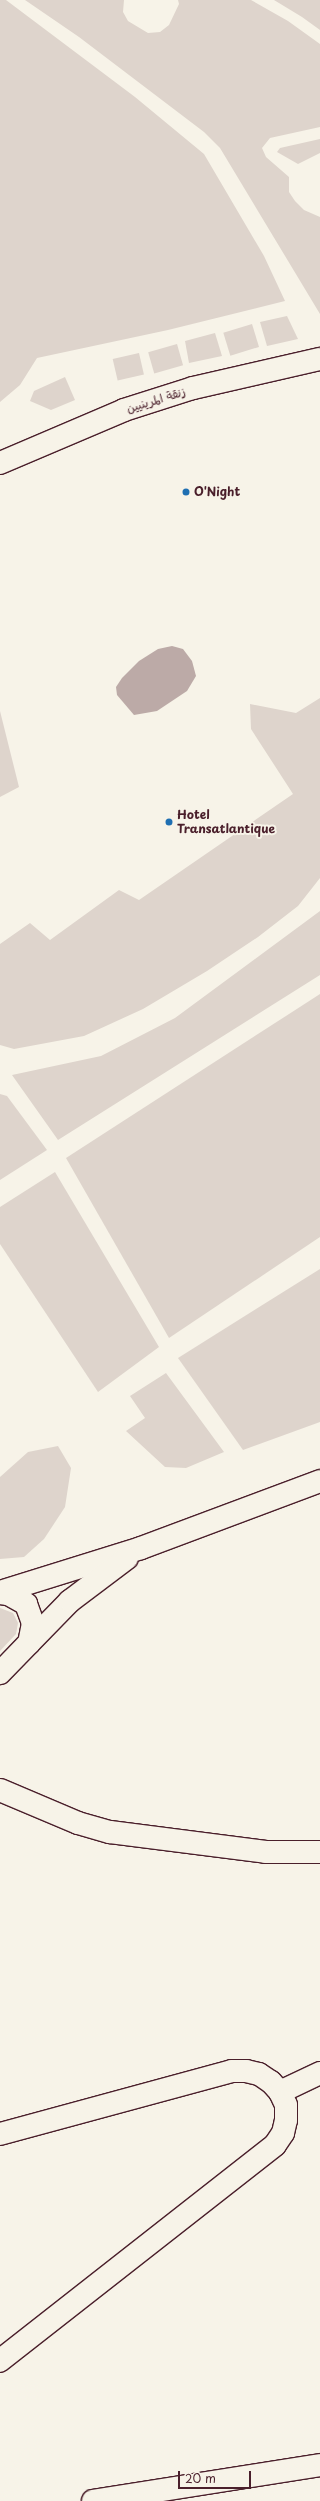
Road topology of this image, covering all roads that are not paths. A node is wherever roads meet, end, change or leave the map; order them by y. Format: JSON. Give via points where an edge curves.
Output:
{"nodes":[{"id":1,"x":320,"y":359,"type":"edge"},
{"id":2,"x":0,"y":463,"type":"edge"},
{"id":3,"x":320,"y":1481,"type":"edge"},
{"id":4,"x":141,"y":1548,"type":"junction"},
{"id":5,"x":0,"y":1593,"type":"edge"},
{"id":6,"x":28,"y":1643,"type":"junction"},
{"id":7,"x":0,"y":1673,"type":"edge"},
{"id":8,"x":0,"y":1790,"type":"edge"},
{"id":9,"x":320,"y":1852,"type":"edge"},
{"id":10,"x":320,"y":2073,"type":"edge"},
{"id":11,"x":280,"y":2092,"type":"junction"},
{"id":12,"x":0,"y":2134,"type":"edge"},
{"id":13,"x":0,"y":2361,"type":"edge"},
{"id":14,"x":320,"y":2464,"type":"edge"},
{"id":15,"x":92,"y":2501,"type":"edge"}],
"edges":[{"from":1,"to":2,"type":"main road","name":"زنقة المرينيين","via":[[193,388],[124,410]]},
{"from":3,"to":4,"type":"main road"},
{"from":4,"to":5,"type":"main road"},
{"from":4,"to":6,"type":"main road","via":[[70,1601]]},
{"from":5,"to":6,"type":"main road","via":[[17,1598],[31,1613],[33,1628]]},
{"from":6,"to":7,"type":"main road"},
{"from":8,"to":9,"type":"main road","via":[[78,1823],[110,1832],[266,1852]]},
{"from":10,"to":11,"type":"main road"},
{"from":11,"to":12,"type":"main road","via":[[259,2074],[246,2070],[232,2071]]},
{"from":11,"to":13,"type":"main road","via":[[286,2105],[286,2120],[283,2133],[276,2145]]},
{"from":14,"to":15,"type":"main road"}]}
